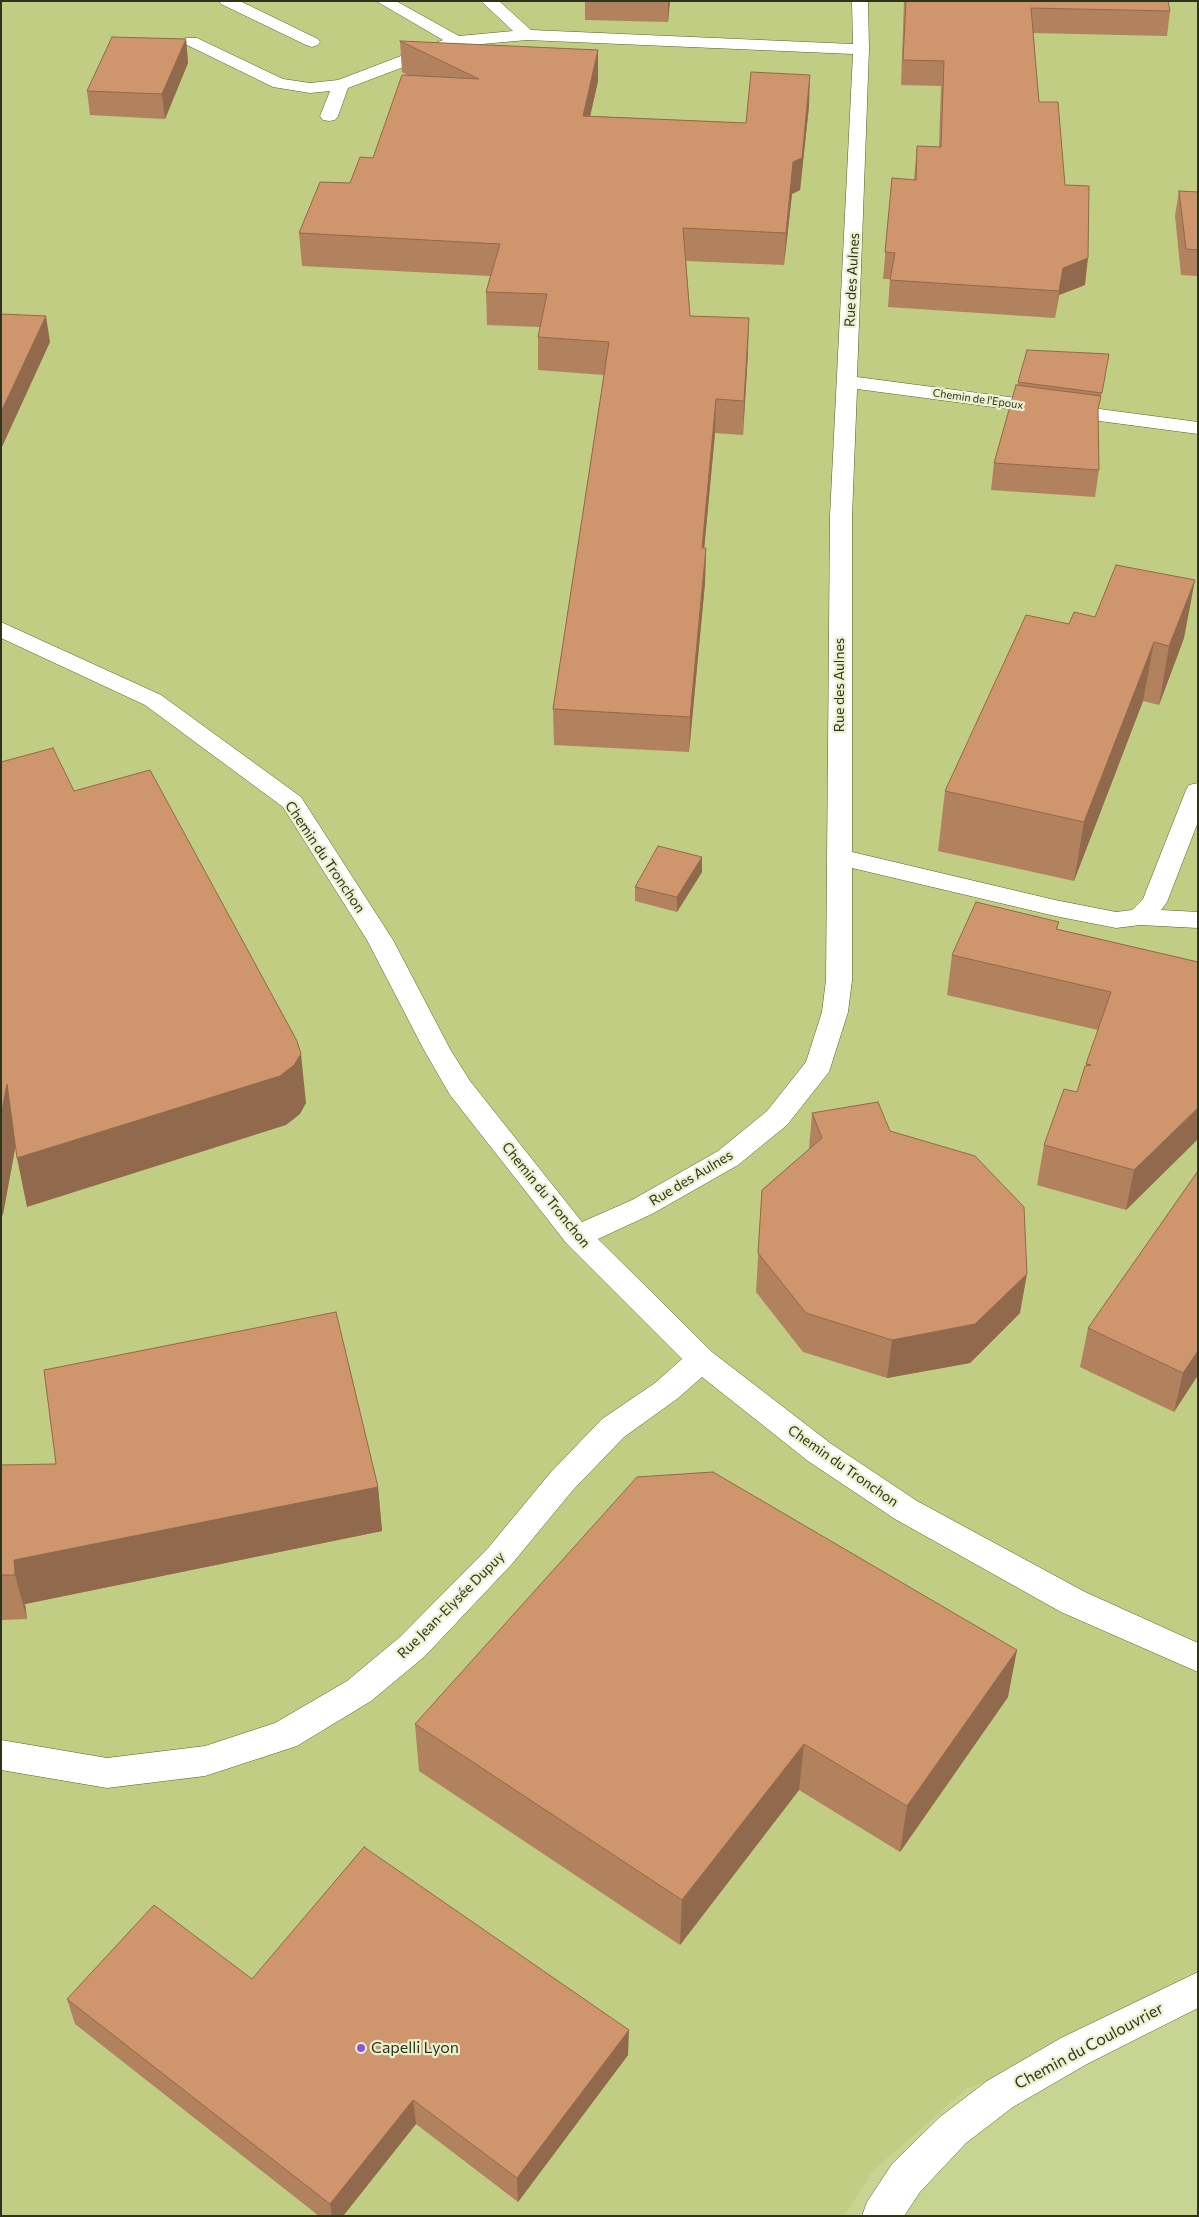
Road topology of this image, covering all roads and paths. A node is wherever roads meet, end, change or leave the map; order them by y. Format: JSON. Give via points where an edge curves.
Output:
{"nodes":[{"id":1,"x":227,"y":1,"type":"edge"},
{"id":2,"x":384,"y":1,"type":"edge"},
{"id":3,"x":489,"y":1,"type":"edge"},
{"id":4,"x":860,"y":1,"type":"edge"},
{"id":5,"x":527,"y":35,"type":"junction"},
{"id":6,"x":191,"y":41,"type":"dead end"},
{"id":7,"x":456,"y":41,"type":"junction"},
{"id":8,"x":312,"y":42,"type":"dead end"},
{"id":9,"x":861,"y":49,"type":"junction"},
{"id":10,"x":341,"y":85,"type":"junction"},
{"id":11,"x":329,"y":116,"type":"dead end"},
{"id":12,"x":847,"y":382,"type":"junction"},
{"id":13,"x":1198,"y":428,"type":"edge"},
{"id":14,"x":1,"y":629,"type":"edge"},
{"id":15,"x":1198,"y":790,"type":"edge"},
{"id":16,"x":839,"y":857,"type":"junction"},
{"id":17,"x":1140,"y":917,"type":"junction"},
{"id":18,"x":1198,"y":920,"type":"edge"},
{"id":19,"x":576,"y":1236,"type":"junction"},
{"id":20,"x":701,"y":1360,"type":"junction"},
{"id":21,"x":1198,"y":1658,"type":"edge"},
{"id":22,"x":1,"y":1755,"type":"edge"},
{"id":23,"x":1198,"y":1989,"type":"edge"},
{"id":24,"x":881,"y":2216,"type":"edge"}],
"edges":[{"from":1,"to":8,"type":"street"},
{"from":2,"to":7,"type":"street"},
{"from":3,"to":5,"type":"street"},
{"from":4,"to":9,"type":"street","name":"Rue des Aulnes"},
{"from":5,"to":7,"type":"street"},
{"from":5,"to":9,"type":"street"},
{"from":6,"to":10,"type":"street","via":[[279,83],[310,88]]},
{"from":7,"to":10,"type":"street"},
{"from":9,"to":12,"type":"street","name":"Rue des Aulnes"},
{"from":10,"to":11,"type":"street"},
{"from":12,"to":13,"type":"street","name":"Chemin de l'Epoux"},
{"from":12,"to":16,"type":"street","name":"Rue des Aulnes","via":[[840,525]]},
{"from":14,"to":19,"type":"street","name":"Chemin du Tronchon","via":[[153,700],[292,802],[380,940],[460,1088]]},
{"from":15,"to":17,"type":"street","via":[[1154,902]]},
{"from":16,"to":17,"type":"street","via":[[1055,908],[1116,920]]},
{"from":16,"to":19,"type":"street","name":"Rue des Aulnes","via":[[839,980],[835,1012],[819,1065],[777,1118],[728,1158],[642,1207]]},
{"from":17,"to":18,"type":"street"},
{"from":19,"to":20,"type":"street","name":"Chemin du Tronchon"},
{"from":20,"to":21,"type":"street","name":"Chemin du Tronchon","via":[[819,1452],[906,1510],[1073,1602]]},
{"from":20,"to":22,"type":"street","name":"Rue Jean-Elysée Dupuy","via":[[666,1391],[614,1428],[562,1481],[500,1556],[412,1647],[359,1691],[285,1735],[206,1761],[107,1773]]},
{"from":23,"to":24,"type":"street","name":"Chemin du Coulouvrier","via":[[1074,2051],[1000,2094],[954,2130],[906,2178]]}]}
